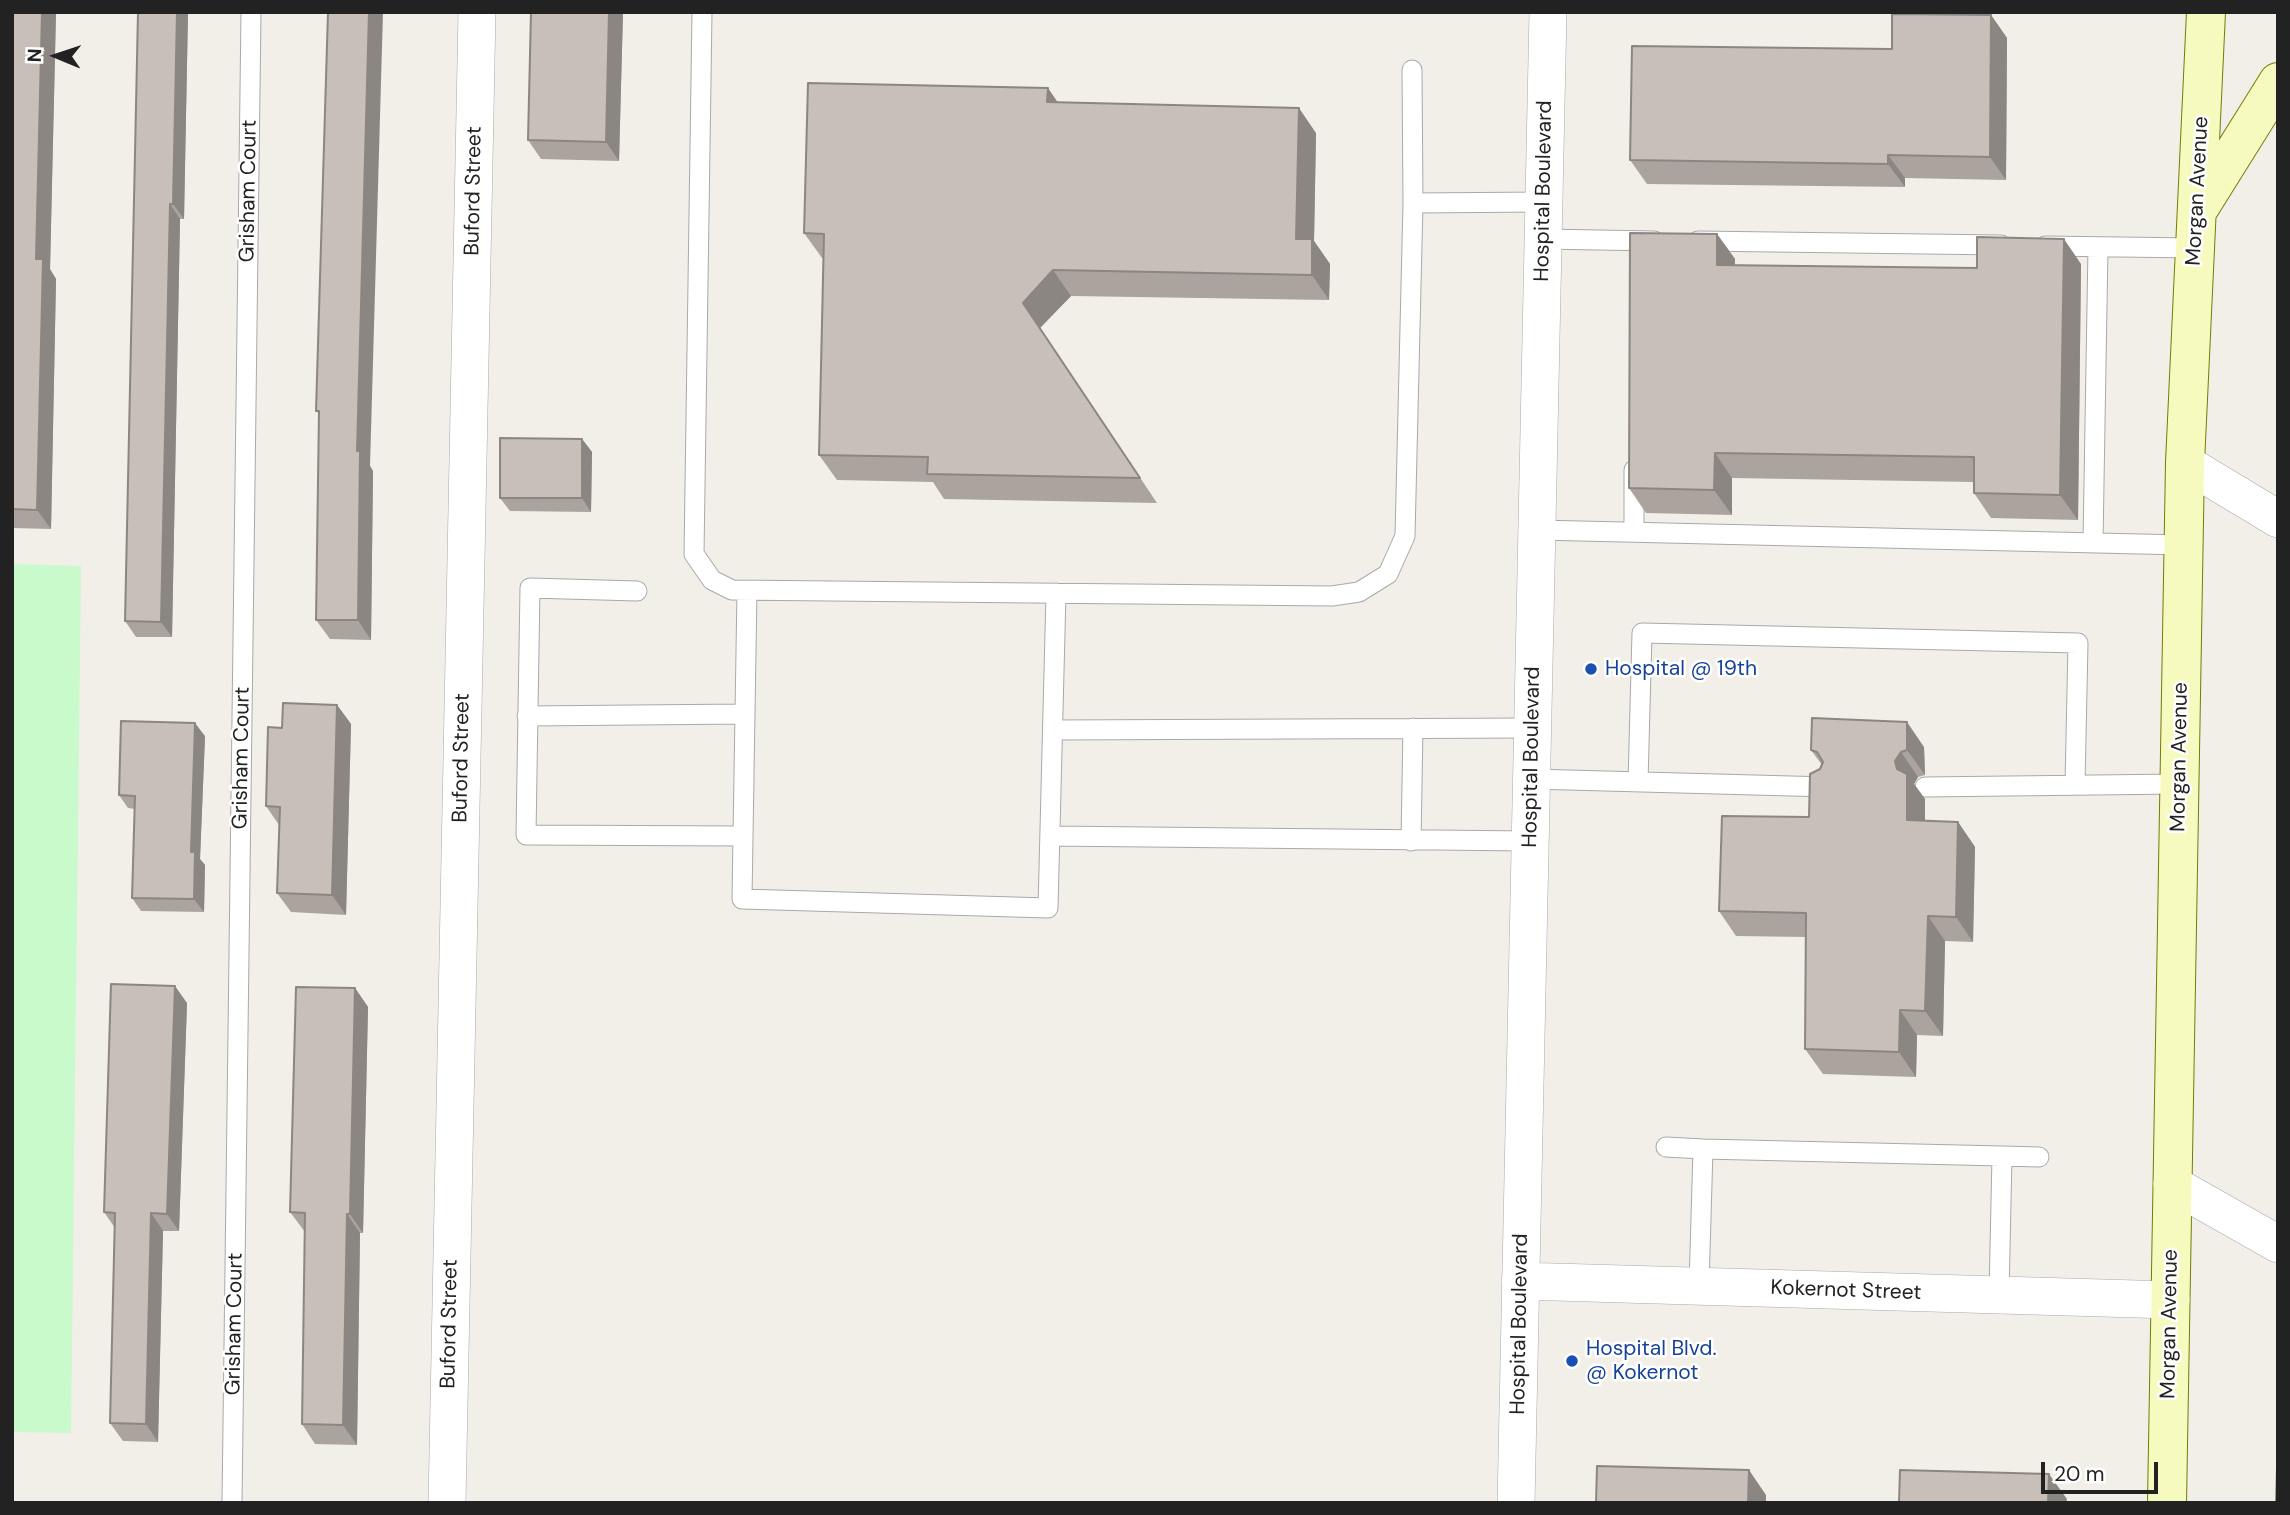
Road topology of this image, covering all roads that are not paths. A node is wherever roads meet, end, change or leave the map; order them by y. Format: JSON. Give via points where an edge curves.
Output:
{"nodes":[{"id":1,"x":251,"y":12,"type":"edge"},
{"id":2,"x":477,"y":12,"type":"edge"},
{"id":3,"x":702,"y":12,"type":"edge"},
{"id":4,"x":1548,"y":12,"type":"edge"},
{"id":5,"x":2206,"y":12,"type":"edge"},
{"id":6,"x":1412,"y":71,"type":"dead end"},
{"id":7,"x":2276,"y":90,"type":"edge"},
{"id":8,"x":1544,"y":202,"type":"junction"},
{"id":9,"x":1413,"y":203,"type":"junction"},
{"id":10,"x":2196,"y":230,"type":"junction"},
{"id":11,"x":1543,"y":239,"type":"junction"},
{"id":12,"x":2098,"y":247,"type":"junction"},
{"id":13,"x":1634,"y":449,"type":"edge"},
{"id":14,"x":2186,"y":463,"type":"junction"},
{"id":15,"x":2278,"y":519,"type":"edge"},
{"id":16,"x":1537,"y":530,"type":"junction"},
{"id":17,"x":1634,"y":532,"type":"junction"},
{"id":18,"x":2093,"y":542,"type":"junction"},
{"id":19,"x":2184,"y":545,"type":"junction"},
{"id":20,"x":747,"y":590,"type":"junction"},
{"id":21,"x":637,"y":591,"type":"dead end"},
{"id":22,"x":1056,"y":593,"type":"junction"},
{"id":23,"x":745,"y":713,"type":"junction"},
{"id":24,"x":527,"y":716,"type":"junction"},
{"id":25,"x":1413,"y":728,"type":"junction"},
{"id":26,"x":1533,"y":728,"type":"junction"},
{"id":27,"x":1053,"y":730,"type":"junction"},
{"id":28,"x":1531,"y":779,"type":"junction"},
{"id":29,"x":1638,"y":782,"type":"junction"},
{"id":30,"x":2075,"y":785,"type":"junction"},
{"id":31,"x":2179,"y":785,"type":"junction"},
{"id":32,"x":1828,"y":787,"type":"edge"},
{"id":33,"x":1925,"y":787,"type":"dead end"},
{"id":34,"x":743,"y":836,"type":"junction"},
{"id":35,"x":1051,"y":836,"type":"junction"},
{"id":36,"x":1411,"y":841,"type":"junction"},
{"id":37,"x":1530,"y":841,"type":"junction"},
{"id":38,"x":1667,"y":1147,"type":"dead end"},
{"id":39,"x":1703,"y":1149,"type":"junction"},
{"id":40,"x":2002,"y":1156,"type":"junction"},
{"id":41,"x":2039,"y":1157,"type":"dead end"},
{"id":42,"x":2172,"y":1184,"type":"junction"},
{"id":43,"x":2278,"y":1244,"type":"edge"},
{"id":44,"x":1520,"y":1281,"type":"junction"},
{"id":45,"x":1699,"y":1286,"type":"junction"},
{"id":46,"x":1999,"y":1295,"type":"junction"},
{"id":47,"x":2171,"y":1300,"type":"junction"},
{"id":48,"x":232,"y":1503,"type":"edge"},
{"id":49,"x":447,"y":1503,"type":"edge"},
{"id":50,"x":1516,"y":1503,"type":"edge"},
{"id":51,"x":2166,"y":1503,"type":"edge"}],
"edges":[{"from":1,"to":48,"type":"lane","name":"Grisham Court"},
{"from":2,"to":49,"type":"street","name":"Buford Street"},
{"from":3,"to":20,"type":"lane","via":[[694,554],[712,580],[732,590]]},
{"from":4,"to":8,"type":"street","name":"Hospital Boulevard"},
{"from":5,"to":10,"type":"main road","name":"Morgan Avenue"},
{"from":6,"to":9,"type":"lane"},
{"from":7,"to":10,"type":"main road"},
{"from":8,"to":9,"type":"lane"},
{"from":8,"to":11,"type":"street","name":"Hospital Boulevard"},
{"from":9,"to":22,"type":"lane","via":[[1405,536],[1388,574],[1359,592],[1332,596]]},
{"from":10,"to":12,"type":"lane"},
{"from":10,"to":14,"type":"main road","name":"Morgan Avenue"},
{"from":11,"to":12,"type":"lane","via":[[1634,247]]},
{"from":11,"to":16,"type":"street","name":"Hospital Boulevard"},
{"from":12,"to":18,"type":"lane"},
{"from":13,"to":17,"type":"lane"},
{"from":14,"to":15,"type":"street"},
{"from":14,"to":19,"type":"main road","name":"Morgan Avenue"},
{"from":16,"to":17,"type":"lane"},
{"from":16,"to":26,"type":"street","name":"Hospital Boulevard"},
{"from":17,"to":18,"type":"lane"},
{"from":18,"to":19,"type":"lane"},
{"from":19,"to":31,"type":"main road","name":"Morgan Avenue"},
{"from":20,"to":22,"type":"lane"},
{"from":20,"to":23,"type":"lane"},
{"from":21,"to":24,"type":"lane","via":[[530,588]]},
{"from":22,"to":27,"type":"lane"},
{"from":23,"to":24,"type":"lane"},
{"from":23,"to":34,"type":"lane"},
{"from":24,"to":34,"type":"lane","via":[[526,835]]},
{"from":25,"to":26,"type":"lane"},
{"from":25,"to":27,"type":"lane"},
{"from":25,"to":36,"type":"lane"},
{"from":26,"to":28,"type":"street","name":"Hospital Boulevard"},
{"from":27,"to":35,"type":"lane"},
{"from":28,"to":29,"type":"lane"},
{"from":28,"to":37,"type":"street","name":"Hospital Boulevard"},
{"from":29,"to":30,"type":"lane","via":[[1642,633],[2078,643]]},
{"from":29,"to":32,"type":"lane"},
{"from":30,"to":31,"type":"lane"},
{"from":30,"to":33,"type":"lane"},
{"from":31,"to":42,"type":"main road","name":"Morgan Avenue"},
{"from":34,"to":35,"type":"lane","via":[[742,899],[1048,908]]},
{"from":35,"to":36,"type":"lane"},
{"from":36,"to":37,"type":"lane"},
{"from":37,"to":44,"type":"street","name":"Hospital Boulevard"},
{"from":38,"to":39,"type":"lane"},
{"from":39,"to":40,"type":"lane"},
{"from":39,"to":45,"type":"lane"},
{"from":40,"to":41,"type":"lane"},
{"from":40,"to":46,"type":"lane"},
{"from":42,"to":43,"type":"street"},
{"from":42,"to":47,"type":"main road","name":"Morgan Avenue"},
{"from":44,"to":45,"type":"street","name":"Kokernot Street"},
{"from":44,"to":50,"type":"street","name":"Hospital Boulevard"},
{"from":45,"to":46,"type":"street","name":"Kokernot Street"},
{"from":46,"to":47,"type":"street","name":"Kokernot Street"},
{"from":47,"to":51,"type":"main road","name":"Morgan Avenue"}]}
